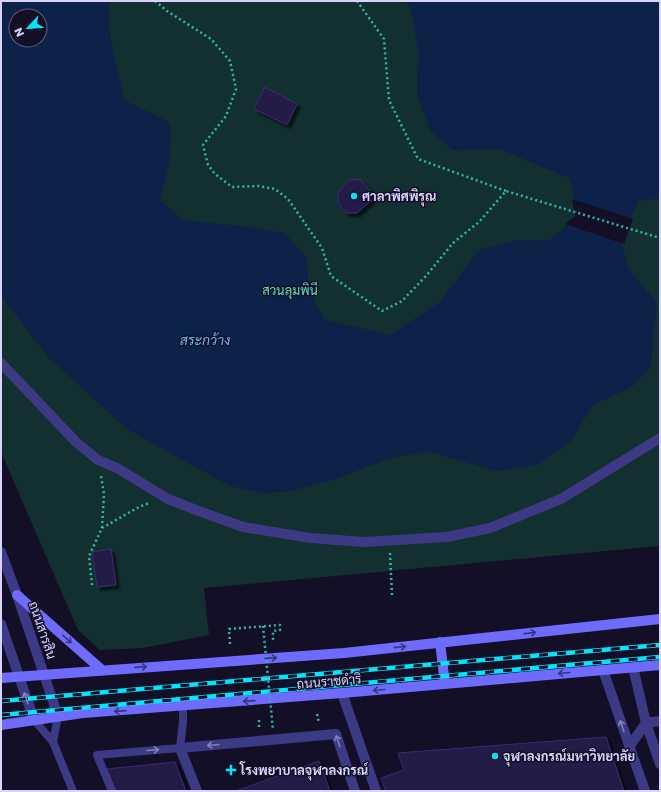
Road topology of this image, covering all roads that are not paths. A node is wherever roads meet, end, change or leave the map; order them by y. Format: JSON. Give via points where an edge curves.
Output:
{"nodes":[{"id":1,"x":1,"y":363,"type":"edge"},
{"id":2,"x":660,"y":438,"type":"edge"},
{"id":3,"x":1,"y":552,"type":"edge"},
{"id":4,"x":17,"y":595,"type":"junction"},
{"id":5,"x":660,"y":619,"type":"edge"},
{"id":6,"x":1,"y":624,"type":"edge"},
{"id":7,"x":440,"y":642,"type":"junction"},
{"id":8,"x":660,"y":664,"type":"edge"},
{"id":9,"x":633,"y":667,"type":"junction"},
{"id":10,"x":102,"y":670,"type":"junction"},
{"id":11,"x":603,"y":670,"type":"junction"},
{"id":12,"x":44,"y":674,"type":"junction"},
{"id":13,"x":19,"y":676,"type":"junction"},
{"id":14,"x":1,"y":678,"type":"edge"},
{"id":15,"x":445,"y":684,"type":"junction"},
{"id":16,"x":342,"y":693,"type":"junction"},
{"id":17,"x":183,"y":706,"type":"junction"},
{"id":18,"x":58,"y":716,"type":"junction"},
{"id":19,"x":34,"y":720,"type":"junction"},
{"id":20,"x":660,"y":721,"type":"edge"},
{"id":21,"x":646,"y":723,"type":"junction"},
{"id":22,"x":1,"y":725,"type":"edge"},
{"id":23,"x":53,"y":742,"type":"junction"},
{"id":24,"x":629,"y":747,"type":"junction"},
{"id":25,"x":180,"y":748,"type":"junction"},
{"id":26,"x":660,"y":764,"type":"edge"},
{"id":27,"x":73,"y":791,"type":"edge"},
{"id":28,"x":112,"y":791,"type":"edge"},
{"id":29,"x":197,"y":791,"type":"edge"},
{"id":30,"x":355,"y":791,"type":"edge"},
{"id":31,"x":376,"y":791,"type":"edge"},
{"id":32,"x":645,"y":791,"type":"edge"}],
"edges":[{"from":1,"to":2,"type":"street","via":[[76,442],[98,460],[117,468],[168,499],[243,527],[310,538],[364,542],[447,537],[490,528],[561,499]]},
{"from":3,"to":4,"type":"street","name":"ถนนสารสิน"},
{"from":4,"to":10,"type":"main road","one_way":true},
{"from":4,"to":12,"type":"street","name":"ถนนสารสิน"},
{"from":7,"to":5,"type":"main road","name":"ถนนราชดำริ","one_way":true},
{"from":6,"to":13,"type":"street"},
{"from":10,"to":7,"type":"main road","name":"ถนนราชดำริ","one_way":true,"via":[[344,653]]},
{"from":7,"to":15,"type":"main road"},
{"from":8,"to":9,"type":"main road","name":"ถนนราชดำริ"},
{"from":9,"to":11,"type":"main road","name":"ถนนราชดำริ"},
{"from":9,"to":21,"type":"street"},
{"from":10,"to":12,"type":"main road","name":"ถนนราชดำริ"},
{"from":11,"to":15,"type":"main road","name":"ถนนราชดำริ","one_way":true},
{"from":24,"to":11,"type":"street","one_way":true},
{"from":12,"to":13,"type":"main road","name":"ถนนราชดำริ"},
{"from":12,"to":18,"type":"street","name":"ถนนสารสิน"},
{"from":13,"to":14,"type":"main road","name":"ถนนราชดำริ"},
{"from":19,"to":13,"type":"street","one_way":true},
{"from":15,"to":16,"type":"main road","name":"ถนนราชดำริ","one_way":true},
{"from":16,"to":17,"type":"main road","name":"ถนนราชดำริ","one_way":true},
{"from":16,"to":31,"type":"street"},
{"from":17,"to":18,"type":"main road","name":"ถนนราชดำริ","one_way":true},
{"from":17,"to":25,"type":"lane","via":[[184,722]]},
{"from":18,"to":19,"type":"main road","name":"ถนนราชดำริ"},
{"from":18,"to":23,"type":"lane"},
{"from":19,"to":22,"type":"main road","name":"ถนนราชดำริ"},
{"from":19,"to":23,"type":"lane"},
{"from":20,"to":21,"type":"street"},
{"from":21,"to":24,"type":"street"},
{"from":21,"to":26,"type":"street"},
{"from":23,"to":27,"type":"lane"},
{"from":24,"to":32,"type":"street"},
{"from":28,"to":25,"type":"lane","one_way":true,"via":[[97,755]]},
{"from":25,"to":29,"type":"street"},
{"from":30,"to":25,"type":"street","one_way":true,"via":[[336,734]]}]}
